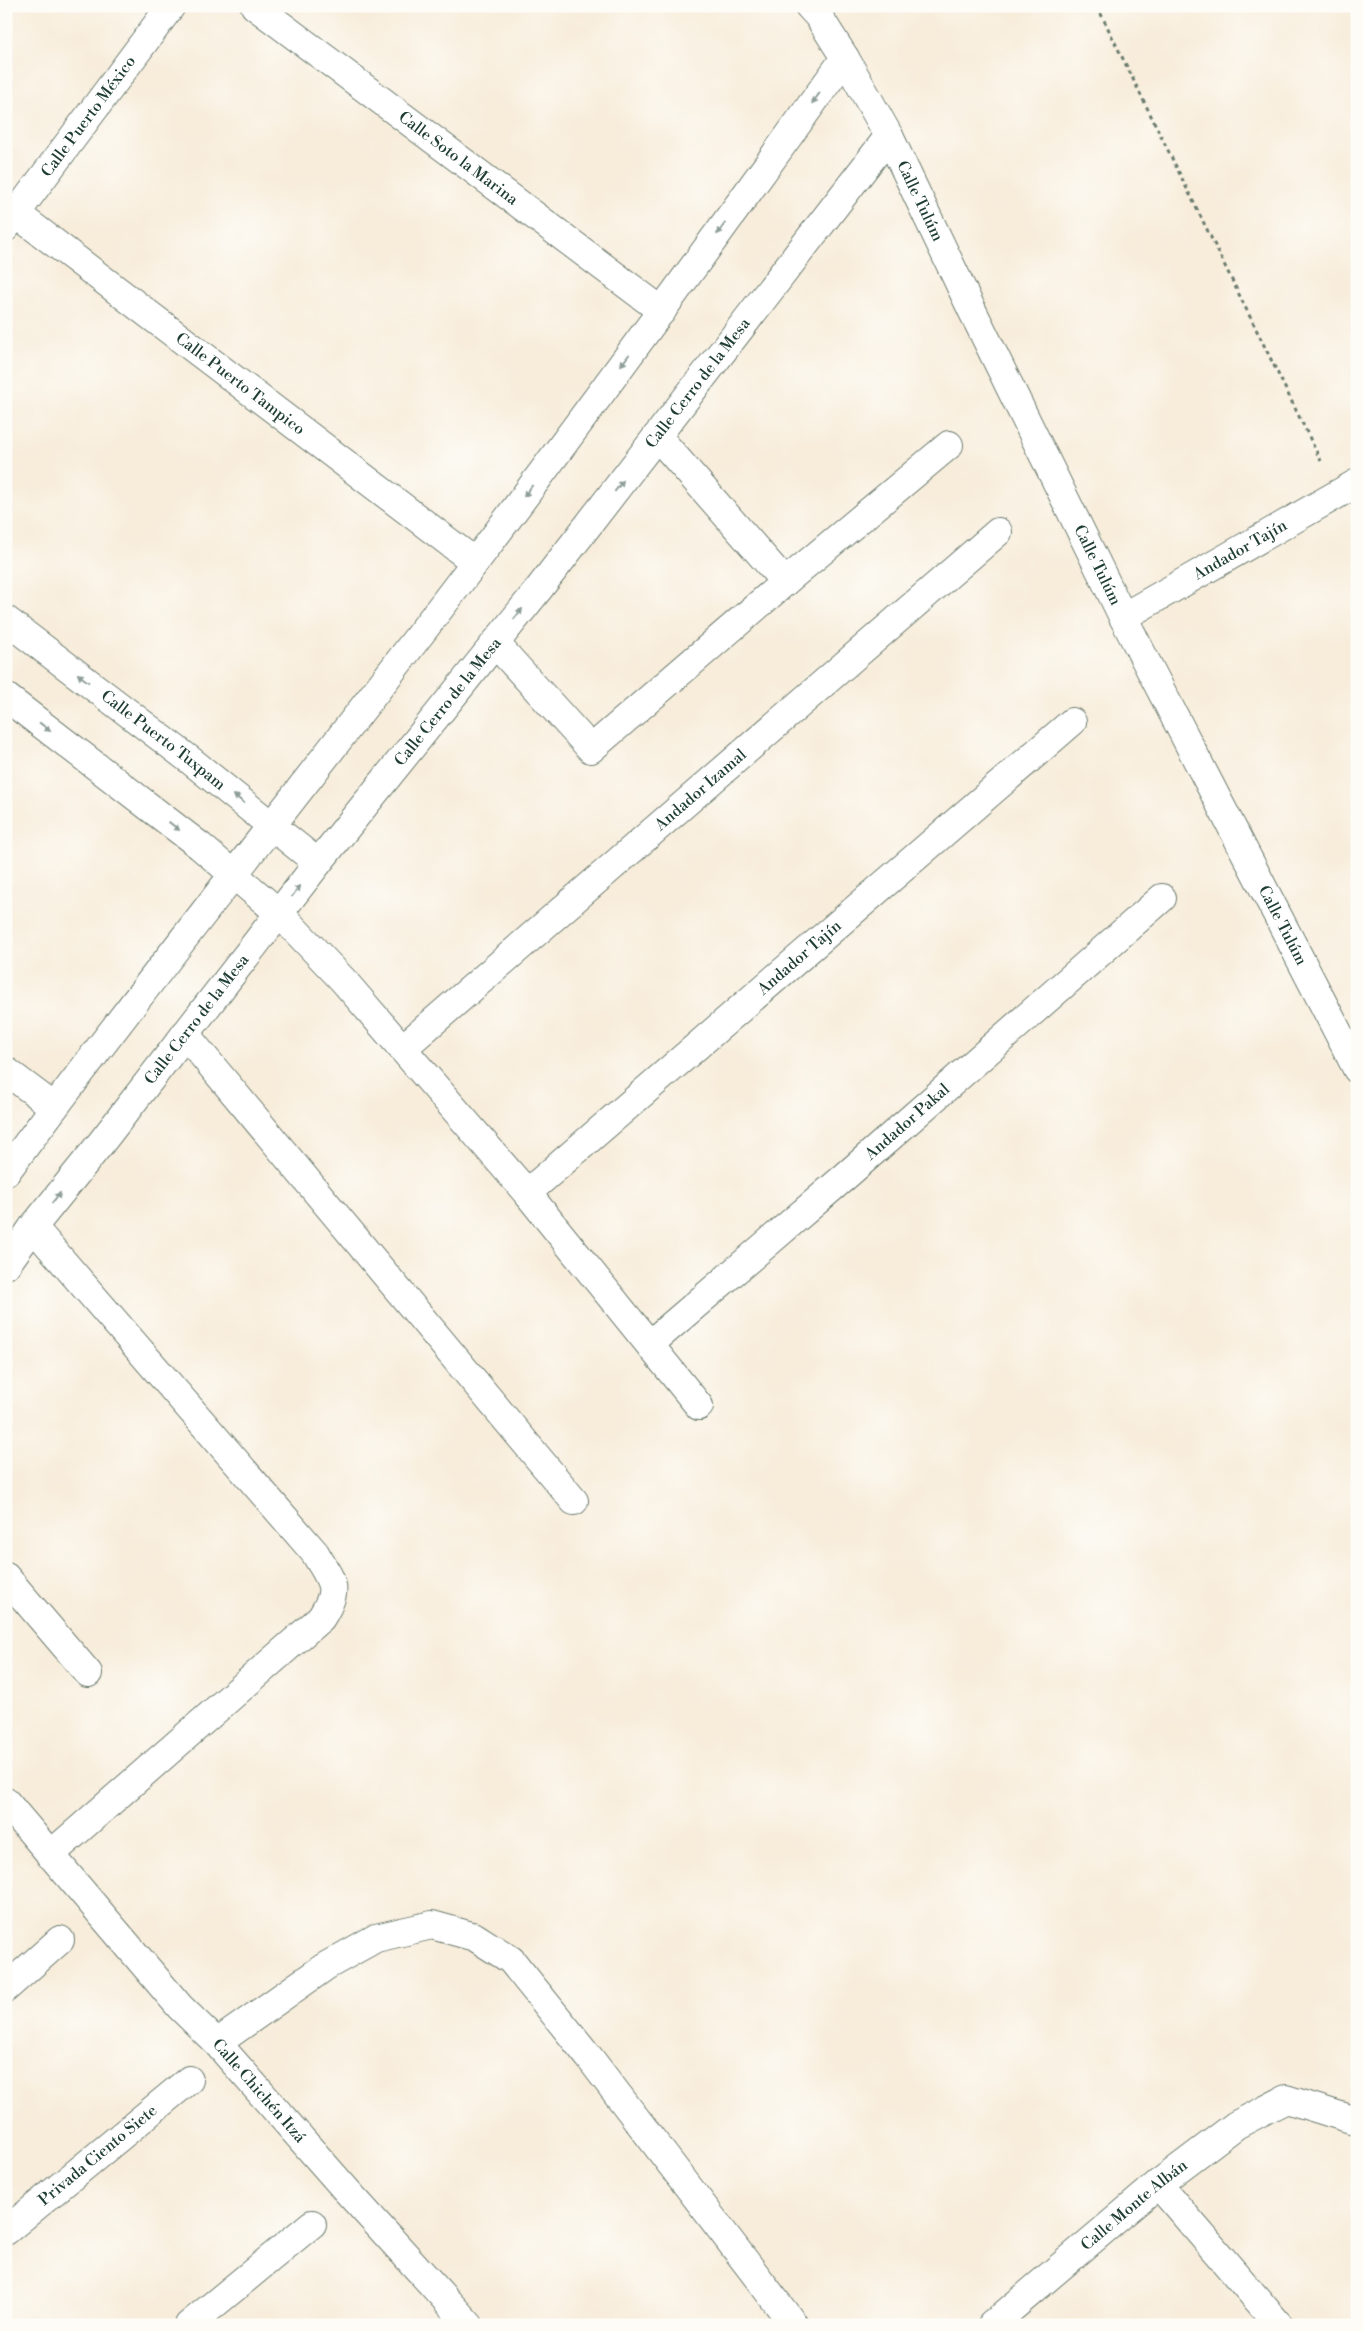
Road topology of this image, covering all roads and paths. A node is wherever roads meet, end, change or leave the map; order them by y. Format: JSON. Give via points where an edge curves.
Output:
{"nodes":[{"id":1,"x":172,"y":6,"type":"edge"},
{"id":2,"x":255,"y":6,"type":"edge"},
{"id":3,"x":809,"y":6,"type":"edge"},
{"id":4,"x":1098,"y":6,"type":"edge"},
{"id":5,"x":845,"y":58,"type":"junction"},
{"id":6,"x":889,"y":136,"type":"junction"},
{"id":7,"x":10,"y":215,"type":"edge"},
{"id":8,"x":662,"y":311,"type":"junction"},
{"id":9,"x":657,"y":436,"type":"junction"},
{"id":10,"x":949,"y":445,"type":"dead end"},
{"id":11,"x":1347,"y":488,"type":"edge"},
{"id":12,"x":998,"y":532,"type":"dead end"},
{"id":13,"x":475,"y":562,"type":"junction"},
{"id":14,"x":785,"y":582,"type":"junction"},
{"id":15,"x":1123,"y":617,"type":"junction"},
{"id":16,"x":6,"y":620,"type":"edge"},
{"id":17,"x":495,"y":643,"type":"junction"},
{"id":18,"x":6,"y":697,"type":"edge"},
{"id":19,"x":1072,"y":722,"type":"dead end"},
{"id":20,"x":272,"y":825,"type":"junction"},
{"id":21,"x":318,"y":863,"type":"junction"},
{"id":22,"x":235,"y":874,"type":"junction"},
{"id":23,"x":1162,"y":898,"type":"dead end"},
{"id":24,"x":280,"y":913,"type":"junction"},
{"id":25,"x":186,"y":1034,"type":"junction"},
{"id":26,"x":403,"y":1048,"type":"junction"},
{"id":27,"x":1357,"y":1069,"type":"edge"},
{"id":28,"x":6,"y":1071,"type":"edge"},
{"id":29,"x":54,"y":1108,"type":"junction"},
{"id":30,"x":6,"y":1172,"type":"edge"},
{"id":31,"x":527,"y":1193,"type":"junction"},
{"id":32,"x":33,"y":1227,"type":"junction"},
{"id":33,"x":6,"y":1265,"type":"edge"},
{"id":34,"x":650,"y":1344,"type":"junction"},
{"id":35,"x":700,"y":1406,"type":"dead end"},
{"id":36,"x":574,"y":1501,"type":"dead end"},
{"id":37,"x":6,"y":1577,"type":"edge"},
{"id":38,"x":88,"y":1673,"type":"dead end"},
{"id":39,"x":6,"y":1802,"type":"edge"},
{"id":40,"x":50,"y":1855,"type":"junction"},
{"id":41,"x":60,"y":1940,"type":"dead end"},
{"id":42,"x":6,"y":1988,"type":"edge"},
{"id":43,"x":217,"y":2043,"type":"junction"},
{"id":44,"x":189,"y":2080,"type":"dead end"},
{"id":45,"x":1357,"y":2121,"type":"edge"},
{"id":46,"x":1158,"y":2184,"type":"junction"},
{"id":47,"x":312,"y":2224,"type":"dead end"},
{"id":48,"x":6,"y":2231,"type":"edge"},
{"id":49,"x":189,"y":2325,"type":"edge"},
{"id":50,"x":469,"y":2325,"type":"edge"},
{"id":51,"x":794,"y":2325,"type":"edge"},
{"id":52,"x":992,"y":2325,"type":"edge"},
{"id":53,"x":1279,"y":2325,"type":"edge"}],
"edges":[{"from":1,"to":7,"type":"street","name":"Calle Puerto México"},
{"from":2,"to":8,"type":"street","name":"Calle Soto la Marina"},
{"from":3,"to":5,"type":"street","name":"Calle Tulúm","via":[[820,17]]},
{"from":4,"to":11,"type":"path"},
{"from":5,"to":6,"type":"street","name":"Calle Tulúm"},
{"from":5,"to":8,"type":"street","one_way":true},
{"from":6,"to":9,"type":"street","name":"Calle Cerro de la Mesa"},
{"from":6,"to":15,"type":"street","name":"Calle Tulúm"},
{"from":7,"to":13,"type":"street","name":"Calle Puerto Tampico"},
{"from":8,"to":13,"type":"street","one_way":true},
{"from":9,"to":14,"type":"street"},
{"from":17,"to":9,"type":"street","name":"Calle Cerro de la Mesa","one_way":true},
{"from":10,"to":14,"type":"street"},
{"from":11,"to":15,"type":"street","name":"Andador Tajín"},
{"from":12,"to":26,"type":"street","name":"Andador Izamal"},
{"from":13,"to":20,"type":"street"},
{"from":14,"to":17,"type":"street","via":[[591,749]]},
{"from":15,"to":27,"type":"street","name":"Calle Tulúm"},
{"from":20,"to":16,"type":"street","name":"Calle Puerto Tuxpam","one_way":true},
{"from":17,"to":21,"type":"street","name":"Calle Cerro de la Mesa"},
{"from":18,"to":22,"type":"street","one_way":true},
{"from":19,"to":31,"type":"street","name":"Andador Tajín"},
{"from":20,"to":21,"type":"street","name":"Calle Puerto Tuxpam"},
{"from":20,"to":22,"type":"street"},
{"from":24,"to":21,"type":"street","name":"Calle Cerro de la Mesa","one_way":true},
{"from":22,"to":24,"type":"street"},
{"from":22,"to":29,"type":"street"},
{"from":23,"to":34,"type":"street","name":"Andador Pakal"},
{"from":24,"to":25,"type":"street","name":"Calle Cerro de la Mesa"},
{"from":24,"to":26,"type":"street"},
{"from":32,"to":25,"type":"street","name":"Calle Cerro de la Mesa","one_way":true},
{"from":25,"to":36,"type":"street"},
{"from":26,"to":31,"type":"street"},
{"from":28,"to":29,"type":"street"},
{"from":29,"to":30,"type":"street"},
{"from":31,"to":34,"type":"street"},
{"from":32,"to":33,"type":"street","name":"Calle Cerro de la Mesa"},
{"from":32,"to":40,"type":"street","via":[[316,1553],[332,1582],[333,1600],[321,1618]]},
{"from":34,"to":35,"type":"street"},
{"from":37,"to":38,"type":"street"},
{"from":39,"to":40,"type":"street","name":"Calle Chichén Itzá"},
{"from":40,"to":43,"type":"street","name":"Calle Chichén Itzá","via":[[180,2007]]},
{"from":41,"to":42,"type":"street"},
{"from":43,"to":50,"type":"street","name":"Calle Chichén Itzá"},
{"from":43,"to":51,"type":"street","via":[[326,1966],[376,1938],[432,1926],[475,1937],[511,1960]]},
{"from":44,"to":48,"type":"street","name":"Privada Ciento Siete"},
{"from":45,"to":46,"type":"street","name":"Calle Monte Albán","via":[[1286,2099],[1236,2125]]},
{"from":46,"to":52,"type":"street","name":"Calle Monte Albán"},
{"from":46,"to":53,"type":"street"},
{"from":47,"to":49,"type":"street"}]}
